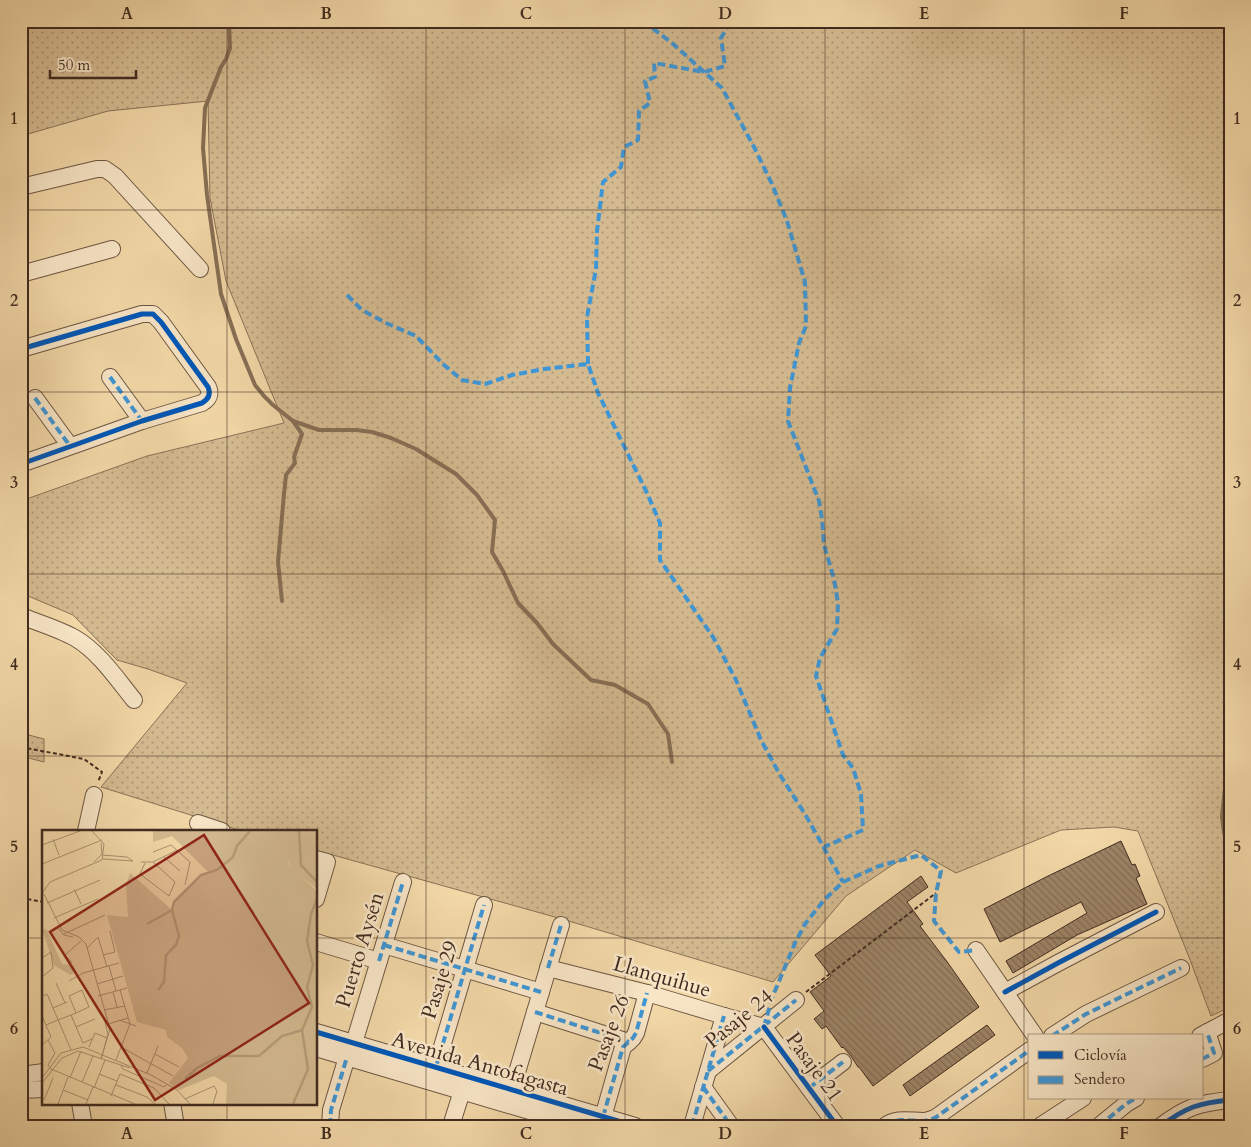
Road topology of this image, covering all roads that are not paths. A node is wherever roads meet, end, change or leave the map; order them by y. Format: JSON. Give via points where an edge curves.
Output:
{"nodes":[{"id":1,"x":21,"y":187,"type":"edge"},
{"id":2,"x":112,"y":249,"type":"dead end"},
{"id":3,"x":200,"y":269,"type":"dead end"},
{"id":4,"x":21,"y":274,"type":"edge"},
{"id":5,"x":21,"y":349,"type":"edge"},
{"id":6,"x":110,"y":377,"type":"dead end"},
{"id":7,"x":34,"y":398,"type":"dead end"},
{"id":8,"x":142,"y":421,"type":"junction"},
{"id":9,"x":70,"y":446,"type":"junction"},
{"id":10,"x":21,"y":464,"type":"edge"},
{"id":11,"x":21,"y":616,"type":"edge"},
{"id":12,"x":134,"y":700,"type":"dead end"},
{"id":13,"x":94,"y":795,"type":"road end"},
{"id":14,"x":198,"y":824,"type":"dead end"},
{"id":15,"x":86,"y":830,"type":"edge"},
{"id":16,"x":219,"y":830,"type":"edge"},
{"id":17,"x":322,"y":861,"type":"edge"},
{"id":18,"x":402,"y":882,"type":"dead end"},
{"id":19,"x":318,"y":886,"type":"edge"},
{"id":20,"x":484,"y":905,"type":"dead end"},
{"id":21,"x":1156,"y":912,"type":"dead end"},
{"id":22,"x":561,"y":925,"type":"dead end"},
{"id":23,"x":318,"y":943,"type":"edge"},
{"id":24,"x":384,"y":945,"type":"junction"},
{"id":25,"x":976,"y":950,"type":"dead end"},
{"id":26,"x":379,"y":961,"type":"junction"},
{"id":27,"x":548,"y":968,"type":"junction"},
{"id":28,"x":1181,"y":968,"type":"dead end"},
{"id":29,"x":465,"y":969,"type":"junction"},
{"id":30,"x":541,"y":992,"type":"junction"},
{"id":31,"x":1005,"y":992,"type":"junction"},
{"id":32,"x":647,"y":993,"type":"junction"},
{"id":33,"x":796,"y":1000,"type":"road end"},
{"id":34,"x":535,"y":1012,"type":"junction"},
{"id":35,"x":724,"y":1016,"type":"junction"},
{"id":36,"x":1230,"y":1020,"type":"edge"},
{"id":37,"x":764,"y":1027,"type":"junction"},
{"id":38,"x":318,"y":1033,"type":"edge"},
{"id":39,"x":1034,"y":1034,"type":"edge"},
{"id":40,"x":1055,"y":1034,"type":"edge"},
{"id":41,"x":1204,"y":1034,"type":"edge"},
{"id":42,"x":629,"y":1042,"type":"junction"},
{"id":43,"x":318,"y":1048,"type":"edge"},
{"id":44,"x":351,"y":1050,"type":"junction"},
{"id":45,"x":1028,"y":1051,"type":"edge"},
{"id":46,"x":1204,"y":1059,"type":"edge"},
{"id":47,"x":843,"y":1062,"type":"dead end"},
{"id":48,"x":436,"y":1068,"type":"junction"},
{"id":49,"x":708,"y":1071,"type":"junction"},
{"id":50,"x":42,"y":1072,"type":"edge"},
{"id":51,"x":21,"y":1075,"type":"edge"},
{"id":52,"x":702,"y":1087,"type":"junction"},
{"id":53,"x":809,"y":1088,"type":"junction"},
{"id":54,"x":42,"y":1089,"type":"edge"},
{"id":55,"x":21,"y":1090,"type":"edge"},
{"id":56,"x":462,"y":1091,"type":"junction"},
{"id":57,"x":509,"y":1097,"type":"junction"},
{"id":58,"x":1079,"y":1100,"type":"edge"},
{"id":59,"x":1133,"y":1100,"type":"edge"},
{"id":60,"x":1230,"y":1100,"type":"edge"},
{"id":61,"x":80,"y":1104,"type":"edge"},
{"id":62,"x":172,"y":1104,"type":"edge"},
{"id":63,"x":603,"y":1116,"type":"junction"},
{"id":64,"x":1051,"y":1121,"type":"edge"},
{"id":65,"x":891,"y":1123,"type":"edge"},
{"id":66,"x":84,"y":1126,"type":"edge"},
{"id":67,"x":176,"y":1126,"type":"edge"},
{"id":68,"x":330,"y":1126,"type":"edge"},
{"id":69,"x":451,"y":1126,"type":"edge"},
{"id":70,"x":580,"y":1126,"type":"edge"},
{"id":71,"x":635,"y":1126,"type":"edge"},
{"id":72,"x":692,"y":1126,"type":"edge"},
{"id":73,"x":731,"y":1126,"type":"edge"},
{"id":74,"x":837,"y":1126,"type":"edge"},
{"id":75,"x":1040,"y":1126,"type":"edge"},
{"id":76,"x":1099,"y":1126,"type":"edge"},
{"id":77,"x":1161,"y":1126,"type":"edge"}],
"edges":[{"from":1,"to":3,"type":"street","via":[[105,169]]},
{"from":2,"to":4,"type":"street"},
{"from":5,"to":8,"type":"street","via":[[142,314],[153,314],[210,393],[202,403]]},
{"from":6,"to":8,"type":"street"},
{"from":7,"to":9,"type":"street"},
{"from":8,"to":9,"type":"street"},
{"from":9,"to":10,"type":"street"},
{"from":11,"to":12,"type":"street","via":[[69,635],[87,646]]},
{"from":13,"to":15,"type":"street"},
{"from":14,"to":16,"type":"street"},
{"from":17,"to":19,"type":"street"},
{"from":18,"to":24,"type":"street","name":"Puerto Aysén"},
{"from":20,"to":29,"type":"street","name":"Pasaje 29"},
{"from":21,"to":31,"type":"street"},
{"from":22,"to":27,"type":"street"},
{"from":23,"to":26,"type":"street"},
{"from":24,"to":26,"type":"street","name":"Puerto Aysén"},
{"from":24,"to":29,"type":"street"},
{"from":25,"to":31,"type":"street"},
{"from":26,"to":44,"type":"street","name":"Puerto Aysén"},
{"from":27,"to":30,"type":"street"},
{"from":27,"to":32,"type":"street","name":"Llanquihue"},
{"from":28,"to":40,"type":"street","via":[[1086,1014]]},
{"from":29,"to":30,"type":"street"},
{"from":29,"to":48,"type":"street","name":"Pasaje 29"},
{"from":30,"to":34,"type":"street"},
{"from":31,"to":39,"type":"street"},
{"from":32,"to":35,"type":"street","name":"Llanquihue"},
{"from":32,"to":42,"type":"street","name":"Pasaje 26","via":[[636,1033]]},
{"from":33,"to":37,"type":"street","name":"Pasaje 24"},
{"from":34,"to":42,"type":"street"},
{"from":34,"to":57,"type":"street"},
{"from":35,"to":37,"type":"street","name":"Llanquihue"},
{"from":35,"to":49,"type":"street"},
{"from":36,"to":41,"type":"street"},
{"from":37,"to":49,"type":"street","name":"Pasaje 24"},
{"from":37,"to":53,"type":"street","name":"Pasaje 21"},
{"from":38,"to":44,"type":"street","name":"Avenida Antofagasta"},
{"from":41,"to":46,"type":"street","via":[[1214,1053]]},
{"from":42,"to":63,"type":"street","name":"Pasaje 26","via":[[623,1047]]},
{"from":43,"to":44,"type":"street","name":"Avenida Antofagasta"},
{"from":44,"to":48,"type":"street","name":"Avenida Antofagasta"},
{"from":44,"to":56,"type":"street","name":"Avenida Antofagasta"},
{"from":44,"to":68,"type":"street","name":"Puerto Aysén","via":[[331,1110]]},
{"from":45,"to":65,"type":"street","via":[[935,1118]]},
{"from":47,"to":53,"type":"street"},
{"from":48,"to":57,"type":"street","name":"Avenida Antofagasta"},
{"from":49,"to":52,"type":"street"},
{"from":50,"to":51,"type":"street"},
{"from":52,"to":72,"type":"street"},
{"from":52,"to":73,"type":"street"},
{"from":53,"to":74,"type":"street","name":"Pasaje 21"},
{"from":54,"to":55,"type":"street"},
{"from":56,"to":57,"type":"street","name":"Avenida Antofagasta"},
{"from":56,"to":69,"type":"street"},
{"from":57,"to":63,"type":"street","name":"Avenida Antofagasta"},
{"from":57,"to":70,"type":"street","name":"Avenida Antofagasta"},
{"from":58,"to":64,"type":"street"},
{"from":59,"to":76,"type":"street"},
{"from":60,"to":77,"type":"street","via":[[1191,1108]]},
{"from":61,"to":66,"type":"street"},
{"from":62,"to":67,"type":"street"},
{"from":63,"to":71,"type":"street","name":"Avenida Antofagasta"},
{"from":64,"to":75,"type":"street"}]}
